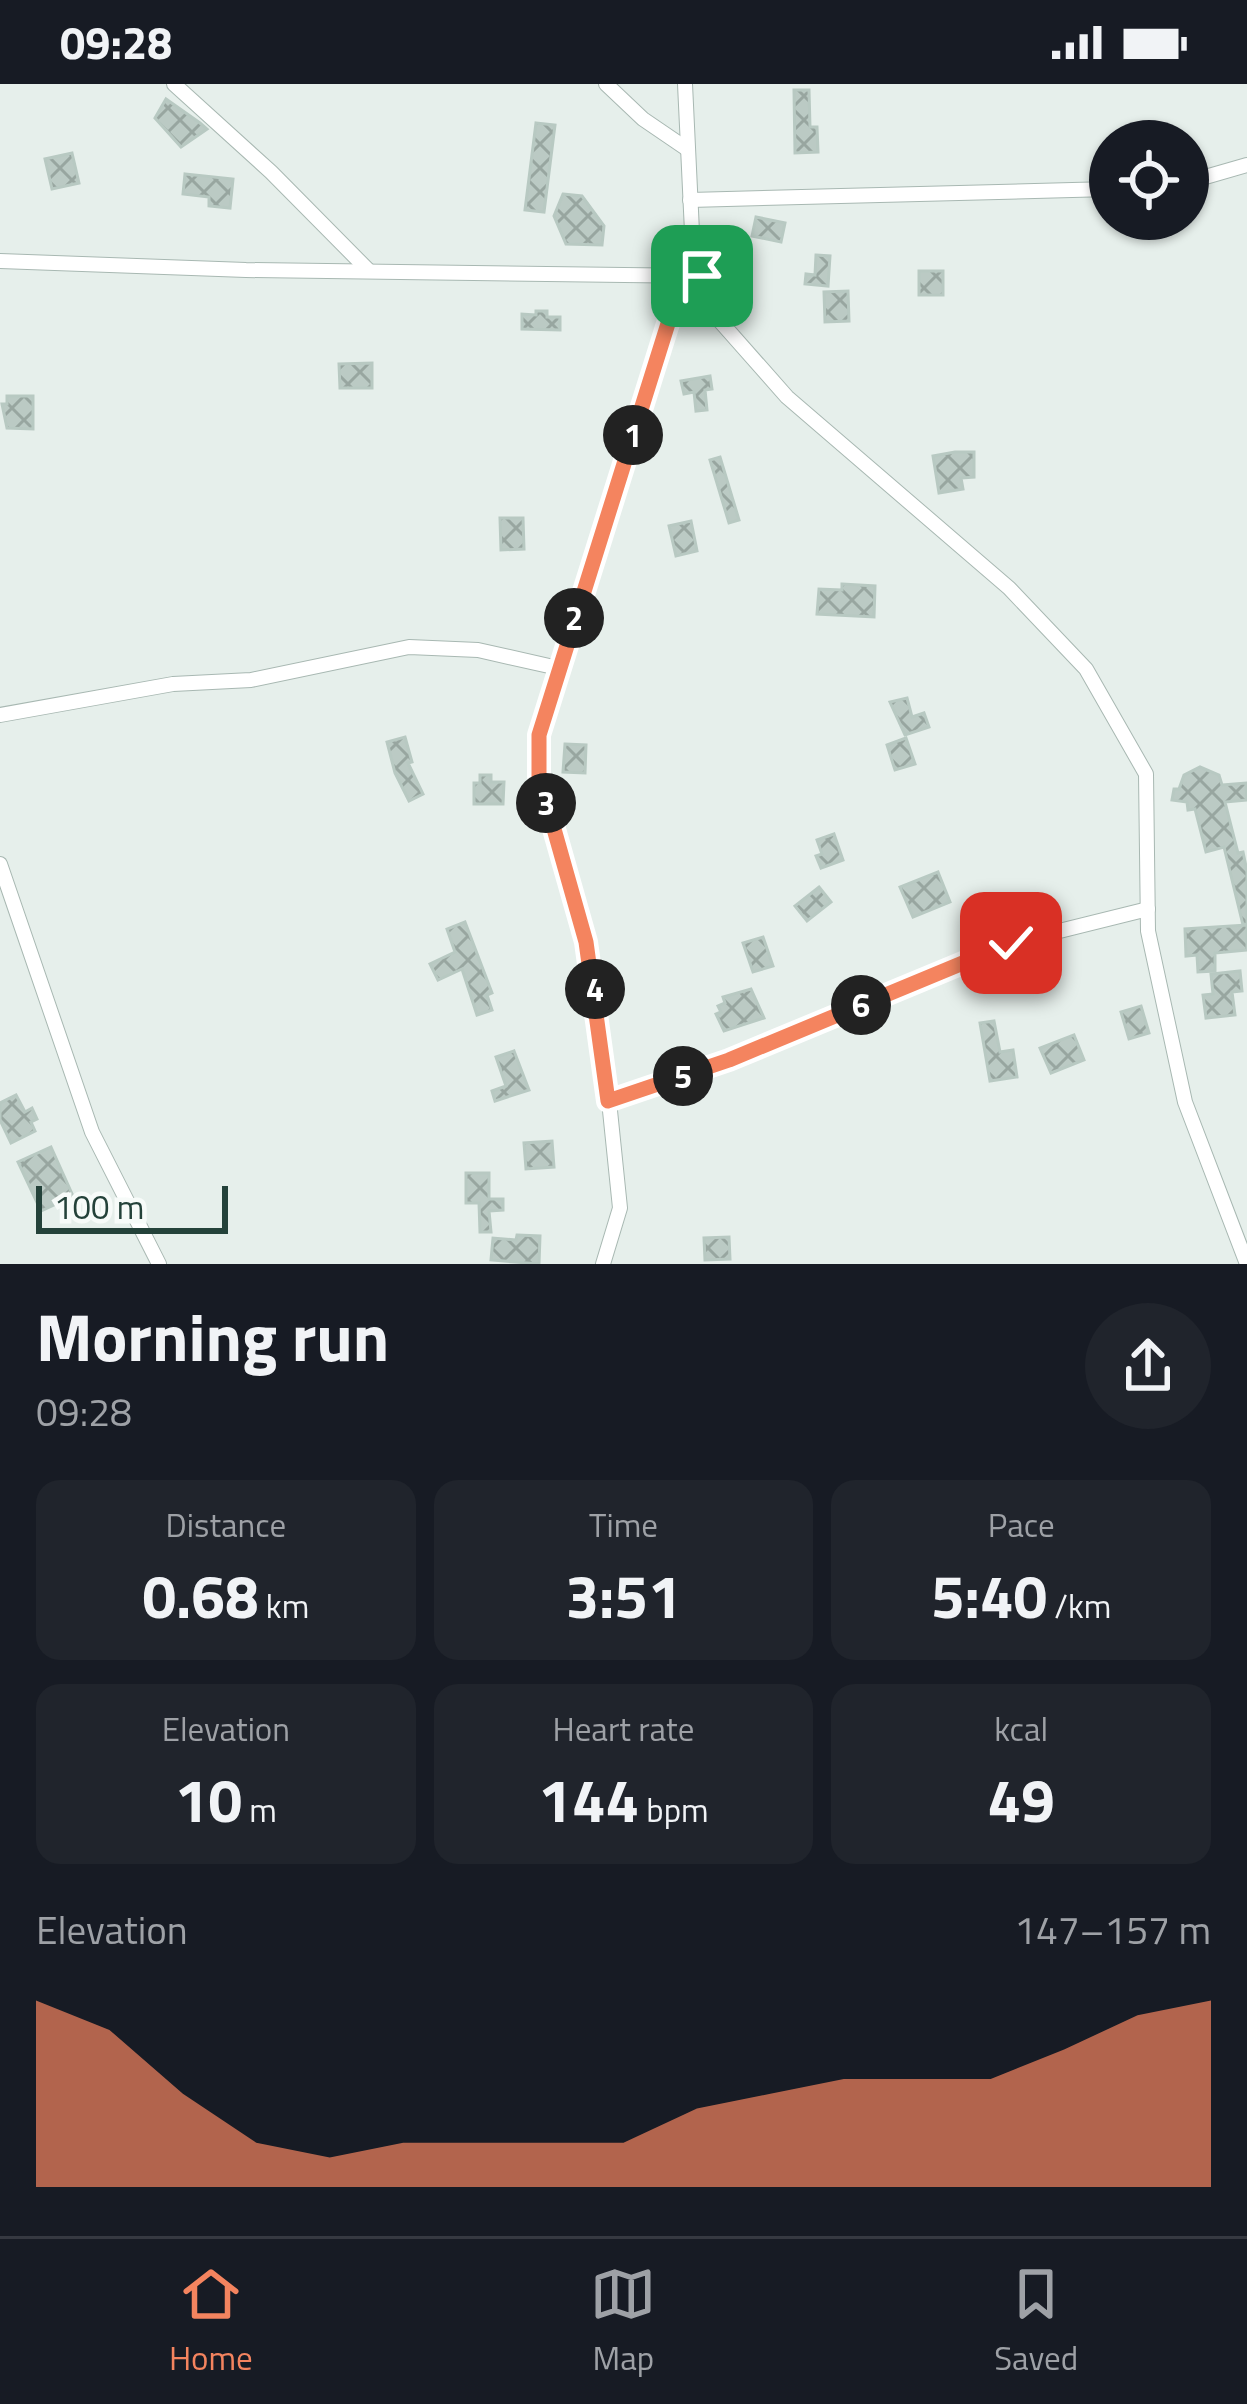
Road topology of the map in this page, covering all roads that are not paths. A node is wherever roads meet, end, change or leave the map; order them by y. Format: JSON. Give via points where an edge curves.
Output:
{"nodes":[{"id":1,"x":173,"y":84,"type":"edge"},
{"id":2,"x":606,"y":84,"type":"edge"},
{"id":3,"x":685,"y":84,"type":"edge"},
{"id":4,"x":687,"y":149,"type":"junction"},
{"id":5,"x":1247,"y":165,"type":"edge"},
{"id":6,"x":1209,"y":176,"type":"edge"},
{"id":7,"x":1089,"y":190,"type":"edge"},
{"id":8,"x":690,"y":200,"type":"junction"},
{"id":9,"x":0,"y":260,"type":"edge"},
{"id":10,"x":369,"y":271,"type":"junction"},
{"id":11,"x":676,"y":275,"type":"junction"},
{"id":12,"x":702,"y":276,"type":"junction"},
{"id":13,"x":558,"y":668,"type":"junction"},
{"id":14,"x":0,"y":716,"type":"edge"},
{"id":15,"x":0,"y":864,"type":"edge"},
{"id":16,"x":1148,"y":909,"type":"junction"},
{"id":17,"x":608,"y":1101,"type":"junction"},
{"id":18,"x":159,"y":1264,"type":"edge"},
{"id":19,"x":603,"y":1264,"type":"edge"},
{"id":20,"x":1247,"y":1264,"type":"edge"}],
"edges":[{"from":1,"to":10,"type":"street"},
{"from":2,"to":4,"type":"street"},
{"from":3,"to":4,"type":"street"},
{"from":4,"to":8,"type":"street"},
{"from":5,"to":6,"type":"street"},
{"from":7,"to":8,"type":"street"},
{"from":8,"to":12,"type":"street"},
{"from":9,"to":10,"type":"street"},
{"from":10,"to":11,"type":"street"},
{"from":11,"to":12,"type":"street"},
{"from":11,"to":13,"type":"street","via":[[671,314]]},
{"from":12,"to":16,"type":"street","via":[[719,320],[788,397],[1010,588],[1086,669],[1146,774]]},
{"from":13,"to":14,"type":"street","via":[[478,650],[409,647]]},
{"from":13,"to":17,"type":"street","via":[[539,735],[539,776],[586,942]]},
{"from":15,"to":18,"type":"street","via":[[92,1132]]},
{"from":16,"to":17,"type":"street","via":[[1011,943]]},
{"from":16,"to":20,"type":"street","via":[[1185,1102]]},
{"from":17,"to":19,"type":"street","via":[[620,1208]]}]}
